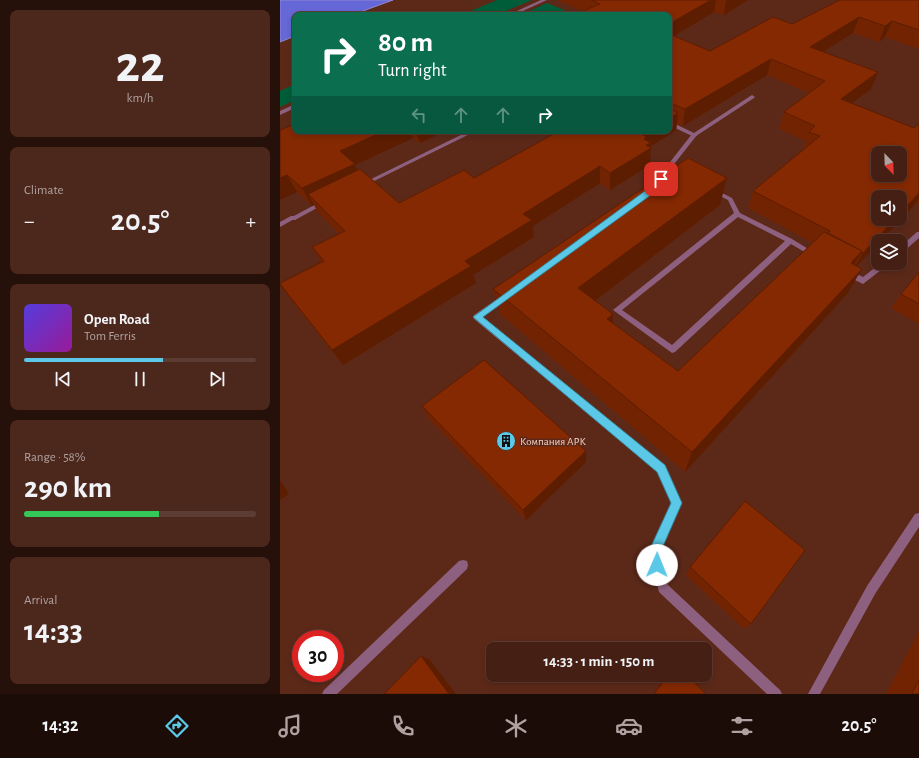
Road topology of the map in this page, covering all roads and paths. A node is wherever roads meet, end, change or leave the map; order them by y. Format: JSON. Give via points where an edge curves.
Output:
{"nodes":[{"id":1,"x":545,"y":0,"type":"edge"},
{"id":2,"x":517,"y":12,"type":"edge"},
{"id":3,"x":752,"y":98,"type":"dead end"},
{"id":4,"x":292,"y":107,"type":"edge"},
{"id":5,"x":280,"y":113,"type":"edge"},
{"id":6,"x":672,"y":124,"type":"edge"},
{"id":7,"x":467,"y":134,"type":"edge"},
{"id":8,"x":694,"y":135,"type":"junction"},
{"id":9,"x":355,"y":188,"type":"edge"},
{"id":10,"x":710,"y":189,"type":"edge"},
{"id":11,"x":652,"y":190,"type":"edge"},
{"id":12,"x":327,"y":201,"type":"edge"},
{"id":13,"x":738,"y":214,"type":"junction"},
{"id":14,"x":280,"y":225,"type":"edge"},
{"id":15,"x":919,"y":234,"type":"edge"},
{"id":16,"x":790,"y":241,"type":"junction"},
{"id":17,"x":907,"y":245,"type":"edge"},
{"id":18,"x":824,"y":260,"type":"edge"},
{"id":19,"x":844,"y":270,"type":"edge"},
{"id":20,"x":877,"y":270,"type":"edge"},
{"id":21,"x":515,"y":290,"type":"edge"},
{"id":22,"x":919,"y":518,"type":"edge"},
{"id":23,"x":463,"y":565,"type":"dead end"},
{"id":24,"x":328,"y":694,"type":"edge"},
{"id":25,"x":776,"y":694,"type":"edge"},
{"id":26,"x":814,"y":694,"type":"edge"}],
"edges":[{"from":1,"to":2,"type":"street"},
{"from":3,"to":8,"type":"street"},
{"from":4,"to":5,"type":"street"},
{"from":6,"to":8,"type":"street"},
{"from":7,"to":9,"type":"street"},
{"from":8,"to":11,"type":"street","via":[[672,169]]},
{"from":10,"to":13,"type":"street","via":[[730,199]]},
{"from":12,"to":14,"type":"street"},
{"from":13,"to":16,"type":"street"},
{"from":13,"to":16,"type":"street","via":[[617,310],[672,350]]},
{"from":15,"to":17,"type":"street"},
{"from":16,"to":18,"type":"street"},
{"from":19,"to":20,"type":"street","via":[[864,281]]},
{"from":21,"to":25,"type":"street","via":[[477,317],[661,469],[676,503],[654,553],[663,588]]},
{"from":22,"to":26,"type":"street","via":[[872,590]]},
{"from":23,"to":24,"type":"street"}]}
